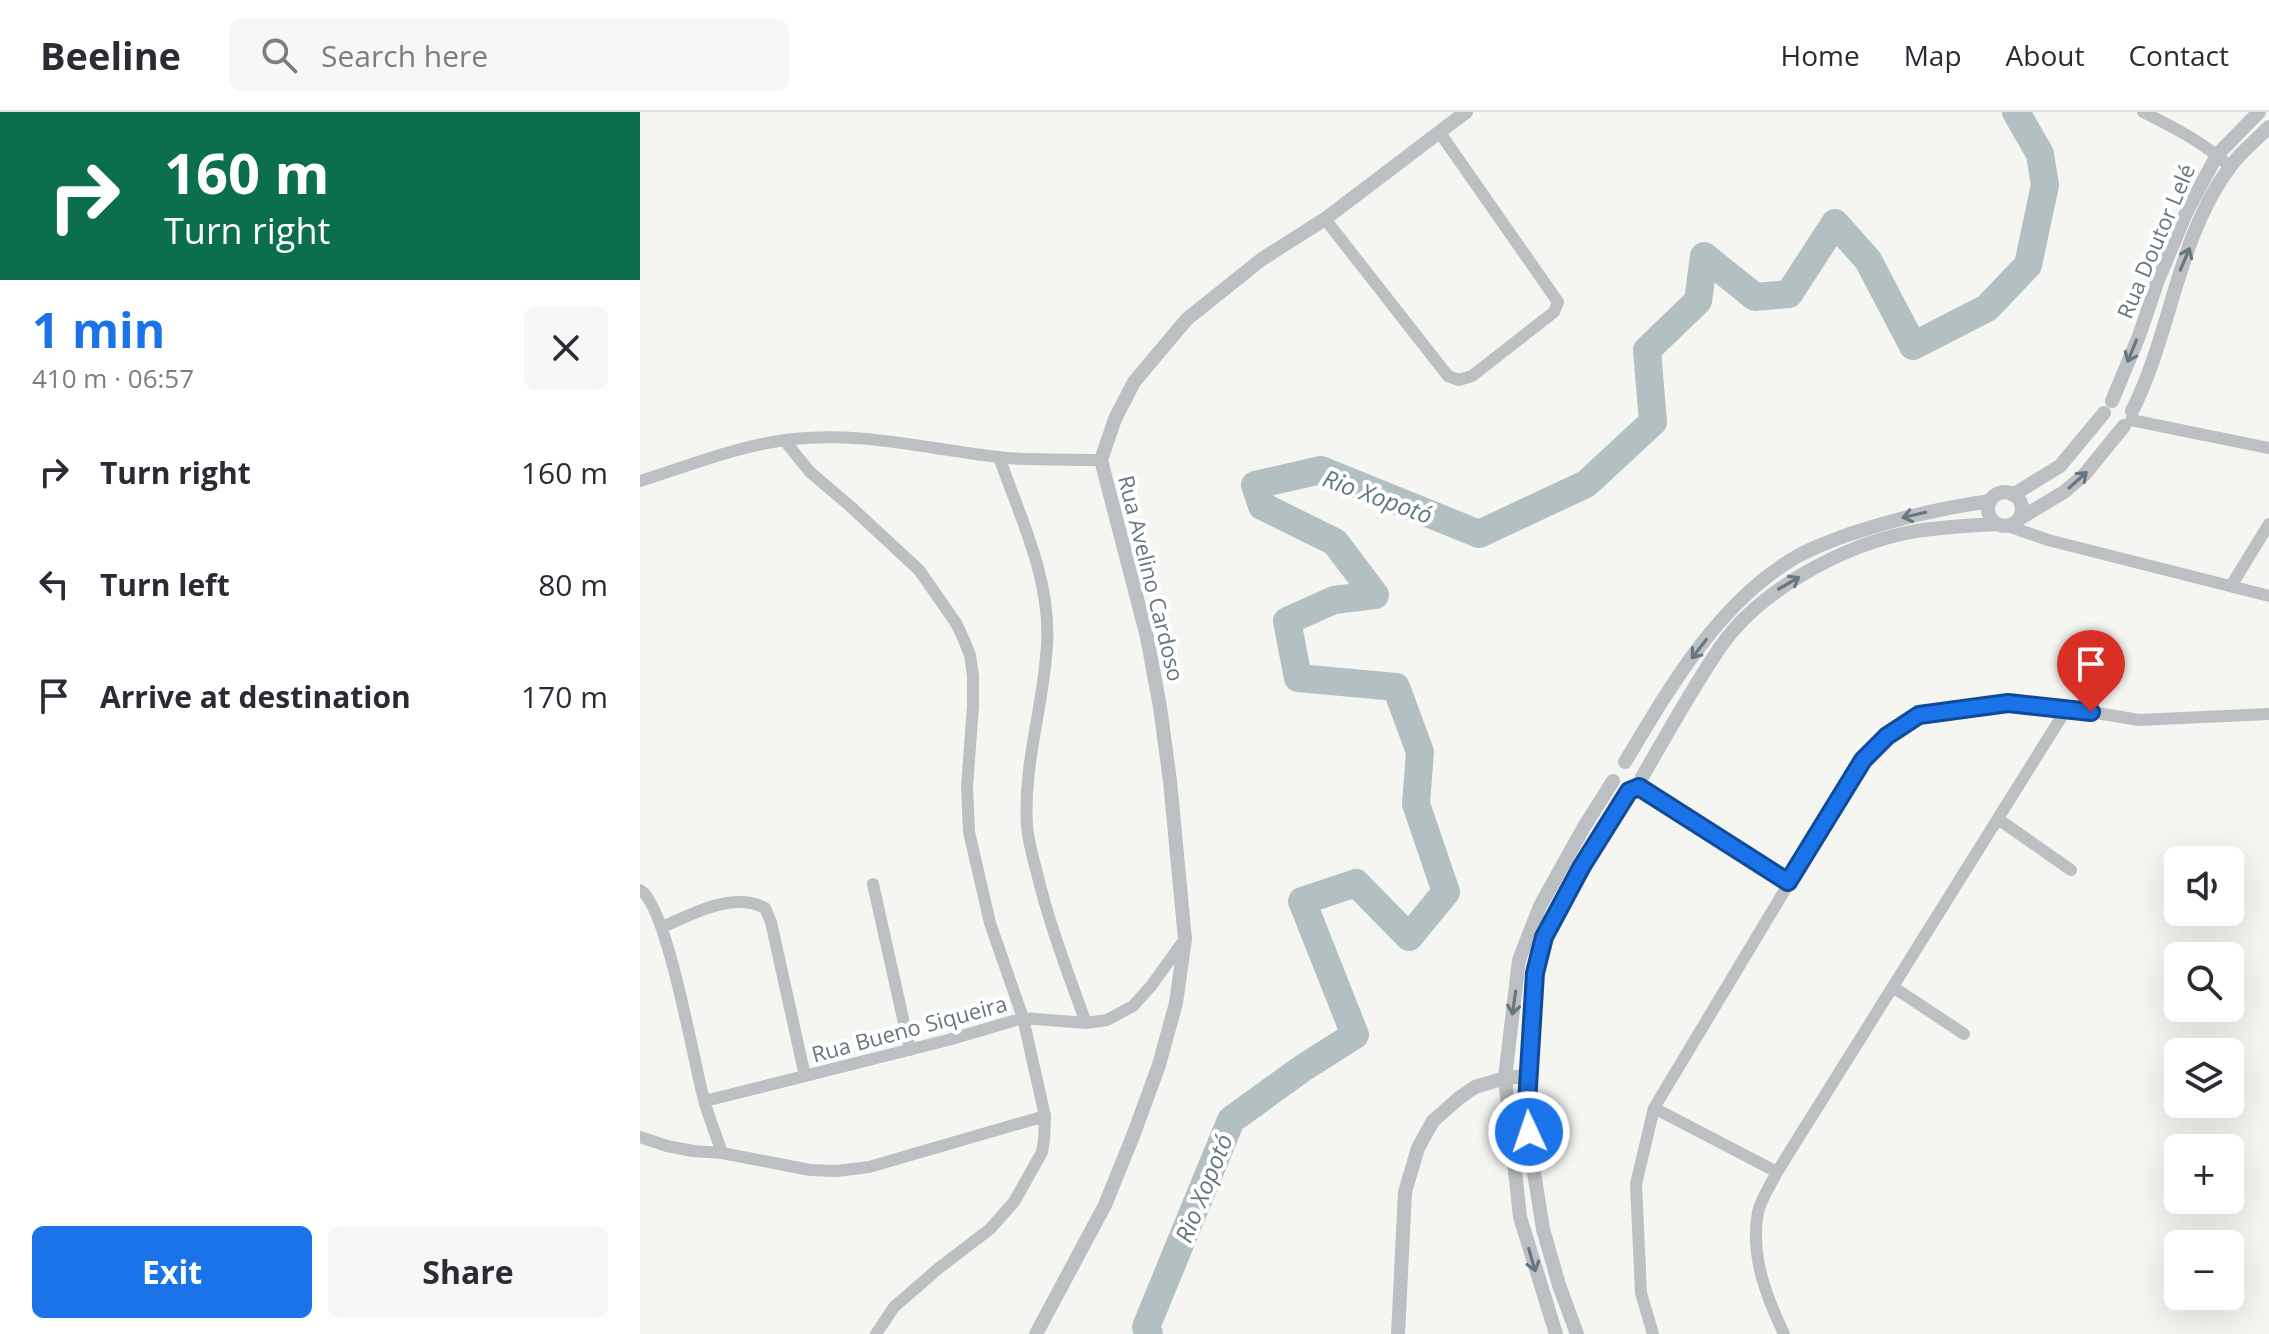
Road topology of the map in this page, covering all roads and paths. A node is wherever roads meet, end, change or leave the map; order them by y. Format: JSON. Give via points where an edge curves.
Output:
{"nodes":[{"id":1,"x":1466,"y":112,"type":"edge"},
{"id":2,"x":2143,"y":112,"type":"edge"},
{"id":3,"x":2259,"y":112,"type":"edge"},
{"id":4,"x":2269,"y":127,"type":"edge"},
{"id":5,"x":1440,"y":133,"type":"junction"},
{"id":6,"x":2217,"y":155,"type":"junction"},
{"id":7,"x":2230,"y":167,"type":"junction"},
{"id":8,"x":1325,"y":219,"type":"junction"},
{"id":9,"x":2108,"y":407,"type":"junction"},
{"id":10,"x":2129,"y":419,"type":"junction"},
{"id":11,"x":784,"y":440,"type":"junction"},
{"id":12,"x":2269,"y":448,"type":"edge"},
{"id":13,"x":999,"y":457,"type":"junction"},
{"id":14,"x":1101,"y":460,"type":"junction"},
{"id":15,"x":640,"y":481,"type":"edge"},
{"id":16,"x":2013,"y":495,"type":"junction"},
{"id":17,"x":1990,"y":501,"type":"junction"},
{"id":18,"x":2008,"y":523,"type":"junction"},
{"id":19,"x":2269,"y":524,"type":"edge"},
{"id":20,"x":2231,"y":586,"type":"junction"},
{"id":21,"x":2269,"y":596,"type":"edge"},
{"id":22,"x":2067,"y":708,"type":"junction"},
{"id":23,"x":2269,"y":714,"type":"edge"},
{"id":24,"x":1625,"y":762,"type":"junction"},
{"id":25,"x":1613,"y":781,"type":"junction"},
{"id":26,"x":1637,"y":785,"type":"junction"},
{"id":27,"x":1998,"y":819,"type":"junction"},
{"id":28,"x":2071,"y":870,"type":"dead end"},
{"id":29,"x":1788,"y":882,"type":"junction"},
{"id":30,"x":873,"y":884,"type":"dead end"},
{"id":31,"x":640,"y":890,"type":"edge"},
{"id":32,"x":663,"y":927,"type":"junction"},
{"id":33,"x":1185,"y":939,"type":"junction"},
{"id":34,"x":1893,"y":987,"type":"junction"},
{"id":35,"x":1023,"y":1018,"type":"junction"},
{"id":36,"x":1086,"y":1023,"type":"junction"},
{"id":37,"x":1964,"y":1034,"type":"dead end"},
{"id":38,"x":910,"y":1050,"type":"junction"},
{"id":39,"x":805,"y":1076,"type":"junction"},
{"id":40,"x":1528,"y":1076,"type":"junction"},
{"id":41,"x":1505,"y":1078,"type":"junction"},
{"id":42,"x":1475,"y":1087,"type":"junction"},
{"id":43,"x":1507,"y":1099,"type":"junction"},
{"id":44,"x":705,"y":1101,"type":"junction"},
{"id":45,"x":1527,"y":1103,"type":"junction"},
{"id":46,"x":1654,"y":1108,"type":"junction"},
{"id":47,"x":1045,"y":1116,"type":"junction"},
{"id":48,"x":640,"y":1137,"type":"edge"},
{"id":49,"x":722,"y":1153,"type":"junction"},
{"id":50,"x":1777,"y":1172,"type":"junction"},
{"id":51,"x":876,"y":1334,"type":"edge"},
{"id":52,"x":1036,"y":1334,"type":"edge"},
{"id":53,"x":1398,"y":1334,"type":"edge"},
{"id":54,"x":1556,"y":1334,"type":"edge"},
{"id":55,"x":1577,"y":1334,"type":"edge"},
{"id":56,"x":1653,"y":1334,"type":"edge"},
{"id":57,"x":1784,"y":1334,"type":"edge"}],
"edges":[{"from":1,"to":5,"type":"street","name":"Rua Avelino Cardoso"},
{"from":2,"to":6,"type":"street"},
{"from":3,"to":6,"type":"street","name":"Rua Doutor Lelé"},
{"from":4,"to":7,"type":"street","name":"Rua Doutor Lelé"},
{"from":5,"to":8,"type":"street","name":"Rua Avelino Cardoso"},
{"from":5,"to":8,"type":"street","via":[[1558,302],[1554,312],[1472,376],[1453,379],[1443,371]]},
{"from":6,"to":7,"type":"street"},
{"from":6,"to":9,"type":"street","name":"Rua Doutor Lelé","one_way":true,"via":[[2187,211]]},
{"from":10,"to":7,"type":"street","name":"Rua Doutor Lelé","one_way":true,"via":[[2145,386],[2179,272]]},
{"from":8,"to":14,"type":"street","name":"Rua Avelino Cardoso","via":[[1262,259],[1187,319],[1134,382]]},
{"from":9,"to":10,"type":"street","via":[[2122,400],[2130,406]]},
{"from":9,"to":10,"type":"street","via":[[2111,426]]},
{"from":9,"to":16,"type":"street","name":"Rua Doutor Lelé","via":[[2060,466]]},
{"from":10,"to":12,"type":"street"},
{"from":18,"to":10,"type":"street","name":"Rua Doutor Lelé","one_way":true,"via":[[2084,475]]},
{"from":11,"to":13,"type":"street","via":[[848,438]]},
{"from":11,"to":15,"type":"street"},
{"from":11,"to":35,"type":"street","via":[[810,472],[919,570],[964,640],[973,676],[969,832],[990,923]]},
{"from":13,"to":14,"type":"street"},
{"from":13,"to":36,"type":"street","via":[[1035,558],[1048,629],[1028,771],[1027,827],[1047,913]]},
{"from":14,"to":33,"type":"street","name":"Rua Avelino Cardoso","via":[[1160,707]]},
{"from":16,"to":17,"type":"street","via":[[2000,493]]},
{"from":16,"to":18,"type":"street","via":[[2022,508]]},
{"from":17,"to":18,"type":"street","via":[[1989,514]]},
{"from":17,"to":24,"type":"street","one_way":true,"via":[[1888,521],[1791,560],[1753,588],[1707,638]]},
{"from":18,"to":20,"type":"street","via":[[2048,540]]},
{"from":26,"to":18,"type":"street","name":"Rua Doutor Lelé","one_way":true,"via":[[1722,644],[1775,591],[1846,554],[1910,533]]},
{"from":19,"to":20,"type":"street"},
{"from":20,"to":21,"type":"street"},
{"from":22,"to":23,"type":"street","via":[[2139,720]]},
{"from":22,"to":27,"type":"street"},
{"from":22,"to":29,"type":"street","via":[[2008,703],[1919,715],[1863,760]]},
{"from":24,"to":25,"type":"street","via":[[1615,769]]},
{"from":24,"to":26,"type":"street","via":[[1638,767]]},
{"from":25,"to":26,"type":"street","via":[[1619,789]]},
{"from":25,"to":41,"type":"street","one_way":true,"via":[[1540,906],[1519,960]]},
{"from":26,"to":29,"type":"street"},
{"from":26,"to":40,"type":"street","name":"Rua Doutor Lelé","via":[[1582,866],[1544,937],[1535,973]]},
{"from":27,"to":28,"type":"street"},
{"from":27,"to":34,"type":"street"},
{"from":29,"to":46,"type":"street"},
{"from":30,"to":38,"type":"street"},
{"from":31,"to":32,"type":"street","via":[[648,895]]},
{"from":32,"to":39,"type":"street","via":[[735,902],[762,906],[771,922]]},
{"from":32,"to":44,"type":"street"},
{"from":33,"to":36,"type":"street","name":"Rua Bueno Siqueira","via":[[1133,1006],[1107,1020]]},
{"from":33,"to":52,"type":"street","name":"Rua Avelino Cardoso","via":[[1176,1003],[1133,1136],[1105,1205]]},
{"from":34,"to":37,"type":"street"},
{"from":34,"to":50,"type":"street"},
{"from":35,"to":36,"type":"street","name":"Rua Bueno Siqueira"},
{"from":35,"to":38,"type":"street","name":"Rua Bueno Siqueira"},
{"from":35,"to":47,"type":"street"},
{"from":38,"to":39,"type":"street","name":"Rua Bueno Siqueira"},
{"from":39,"to":44,"type":"street","name":"Rua Bueno Siqueira"},
{"from":40,"to":41,"type":"street"},
{"from":40,"to":45,"type":"street","name":"Rua Doutor Lelé"},
{"from":41,"to":42,"type":"street"},
{"from":41,"to":43,"type":"street"},
{"from":42,"to":43,"type":"street"},
{"from":42,"to":53,"type":"street","via":[[1433,1121],[1418,1148],[1405,1192]]},
{"from":43,"to":45,"type":"street"},
{"from":43,"to":54,"type":"street","one_way":true,"via":[[1520,1217]]},
{"from":44,"to":49,"type":"street"},
{"from":45,"to":55,"type":"street","name":"Rua Doutor Lelé","via":[[1543,1229]]},
{"from":46,"to":50,"type":"street"},
{"from":46,"to":56,"type":"street","via":[[1636,1184],[1641,1293]]},
{"from":47,"to":49,"type":"street","via":[[869,1167],[837,1171]]},
{"from":47,"to":51,"type":"street","via":[[1042,1152],[1014,1202],[990,1229],[894,1307]]},
{"from":48,"to":49,"type":"street"},
{"from":50,"to":57,"type":"street","via":[[1759,1210],[1755,1254]]}]}
